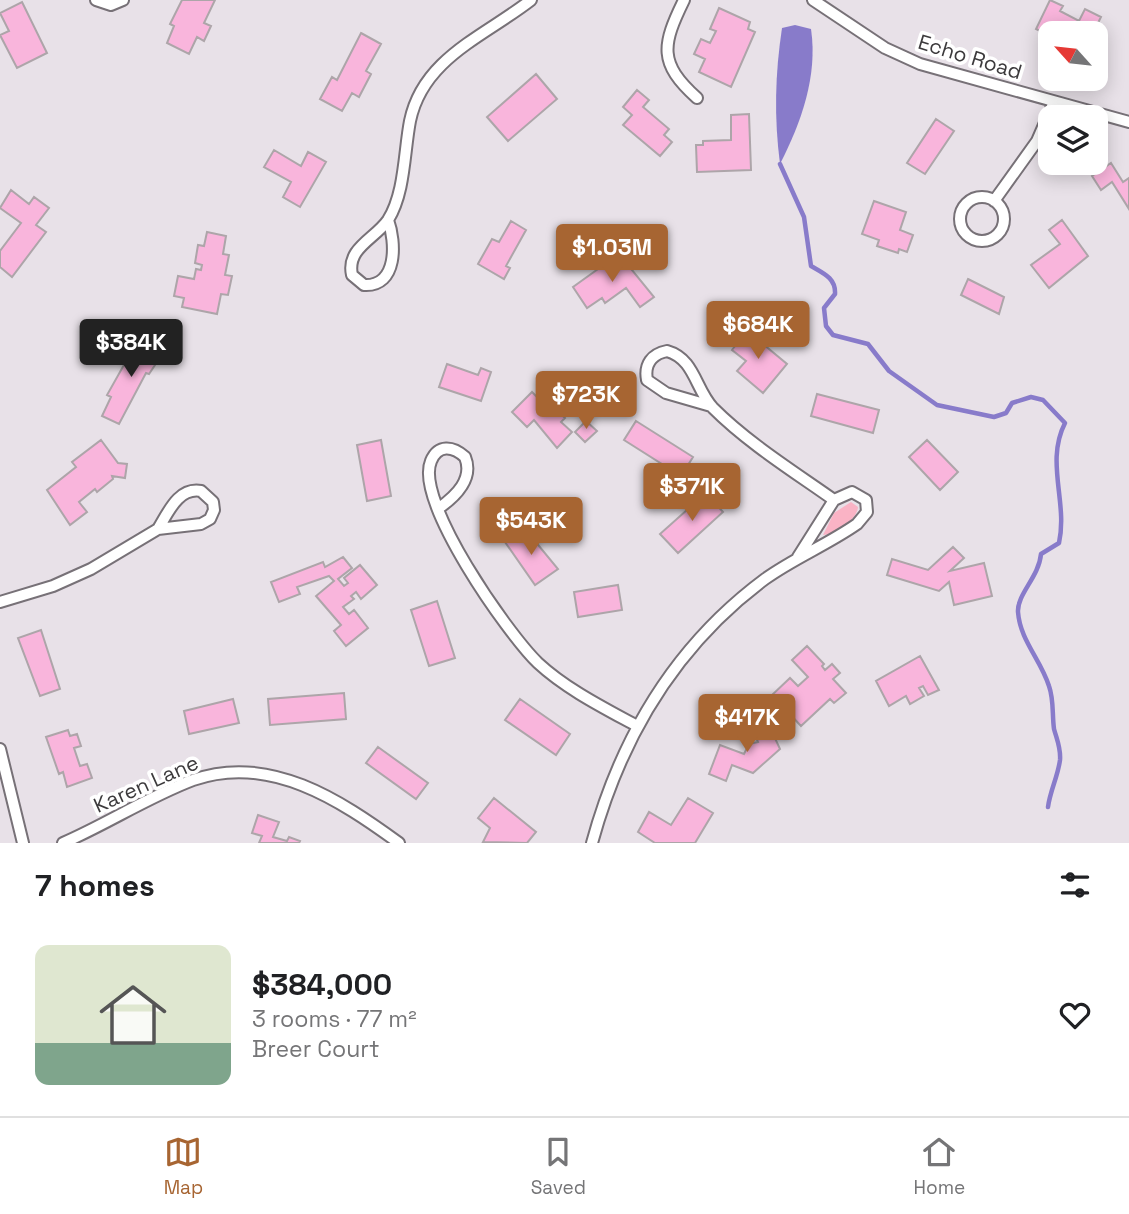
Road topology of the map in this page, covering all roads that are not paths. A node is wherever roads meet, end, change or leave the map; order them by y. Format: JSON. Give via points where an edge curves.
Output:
{"nodes":[{"id":1,"x":96,"y":0,"type":"edge"},
{"id":2,"x":123,"y":0,"type":"edge"},
{"id":3,"x":531,"y":0,"type":"edge"},
{"id":4,"x":684,"y":0,"type":"edge"},
{"id":5,"x":813,"y":0,"type":"edge"},
{"id":6,"x":697,"y":98,"type":"dead end"},
{"id":7,"x":1054,"y":102,"type":"junction"},
{"id":8,"x":1129,"y":122,"type":"edge"},
{"id":9,"x":994,"y":201,"type":"junction"},
{"id":10,"x":388,"y":220,"type":"junction"},
{"id":11,"x":711,"y":406,"type":"junction"},
{"id":12,"x":834,"y":500,"type":"junction"},
{"id":13,"x":439,"y":509,"type":"junction"},
{"id":14,"x":158,"y":529,"type":"junction"},
{"id":15,"x":798,"y":557,"type":"junction"},
{"id":16,"x":0,"y":602,"type":"edge"},
{"id":17,"x":637,"y":726,"type":"junction"},
{"id":18,"x":0,"y":749,"type":"edge"},
{"id":19,"x":23,"y":843,"type":"edge"},
{"id":20,"x":62,"y":843,"type":"edge"},
{"id":21,"x":399,"y":843,"type":"edge"},
{"id":22,"x":592,"y":843,"type":"edge"}],
"edges":[{"from":1,"to":2,"type":"street","via":[[111,5]]},
{"from":3,"to":10,"type":"street","via":[[453,53],[421,89]]},
{"from":4,"to":6,"type":"street","via":[[666,55],[673,75]]},
{"from":5,"to":7,"type":"street","name":"Echo Road","via":[[899,55]]},
{"from":7,"to":8,"type":"street","name":"Echo Road"},
{"from":7,"to":9,"type":"street","via":[[1037,141]]},
{"from":9,"to":9,"type":"street","via":[[975,198],[964,206],[960,220],[971,238],[985,240],[1002,227],[1003,213]]},
{"from":10,"to":10,"type":"street","via":[[352,261],[352,275],[364,285],[380,282],[389,272],[393,240]]},
{"from":11,"to":11,"type":"street","via":[[655,388],[647,380],[647,363],[667,351],[681,357]]},
{"from":11,"to":12,"type":"street"},
{"from":12,"to":15,"type":"street"},
{"from":12,"to":15,"type":"street","via":[[846,492],[857,493],[866,500],[867,512],[840,536]]},
{"from":13,"to":13,"type":"street","via":[[467,476],[465,457],[453,448],[435,454],[428,472]]},
{"from":13,"to":17,"type":"street","via":[[482,592],[536,661]]},
{"from":14,"to":14,"type":"street","via":[[187,492],[201,491],[213,502],[215,510],[201,524]]},
{"from":14,"to":16,"type":"street","via":[[83,573]]},
{"from":15,"to":17,"type":"street","via":[[747,594],[695,642],[662,683]]},
{"from":17,"to":22,"type":"street","via":[[614,774]]},
{"from":18,"to":19,"type":"street"},
{"from":20,"to":21,"type":"street","name":"Karen Lane","via":[[182,785],[233,772],[281,778],[320,792]]}]}
